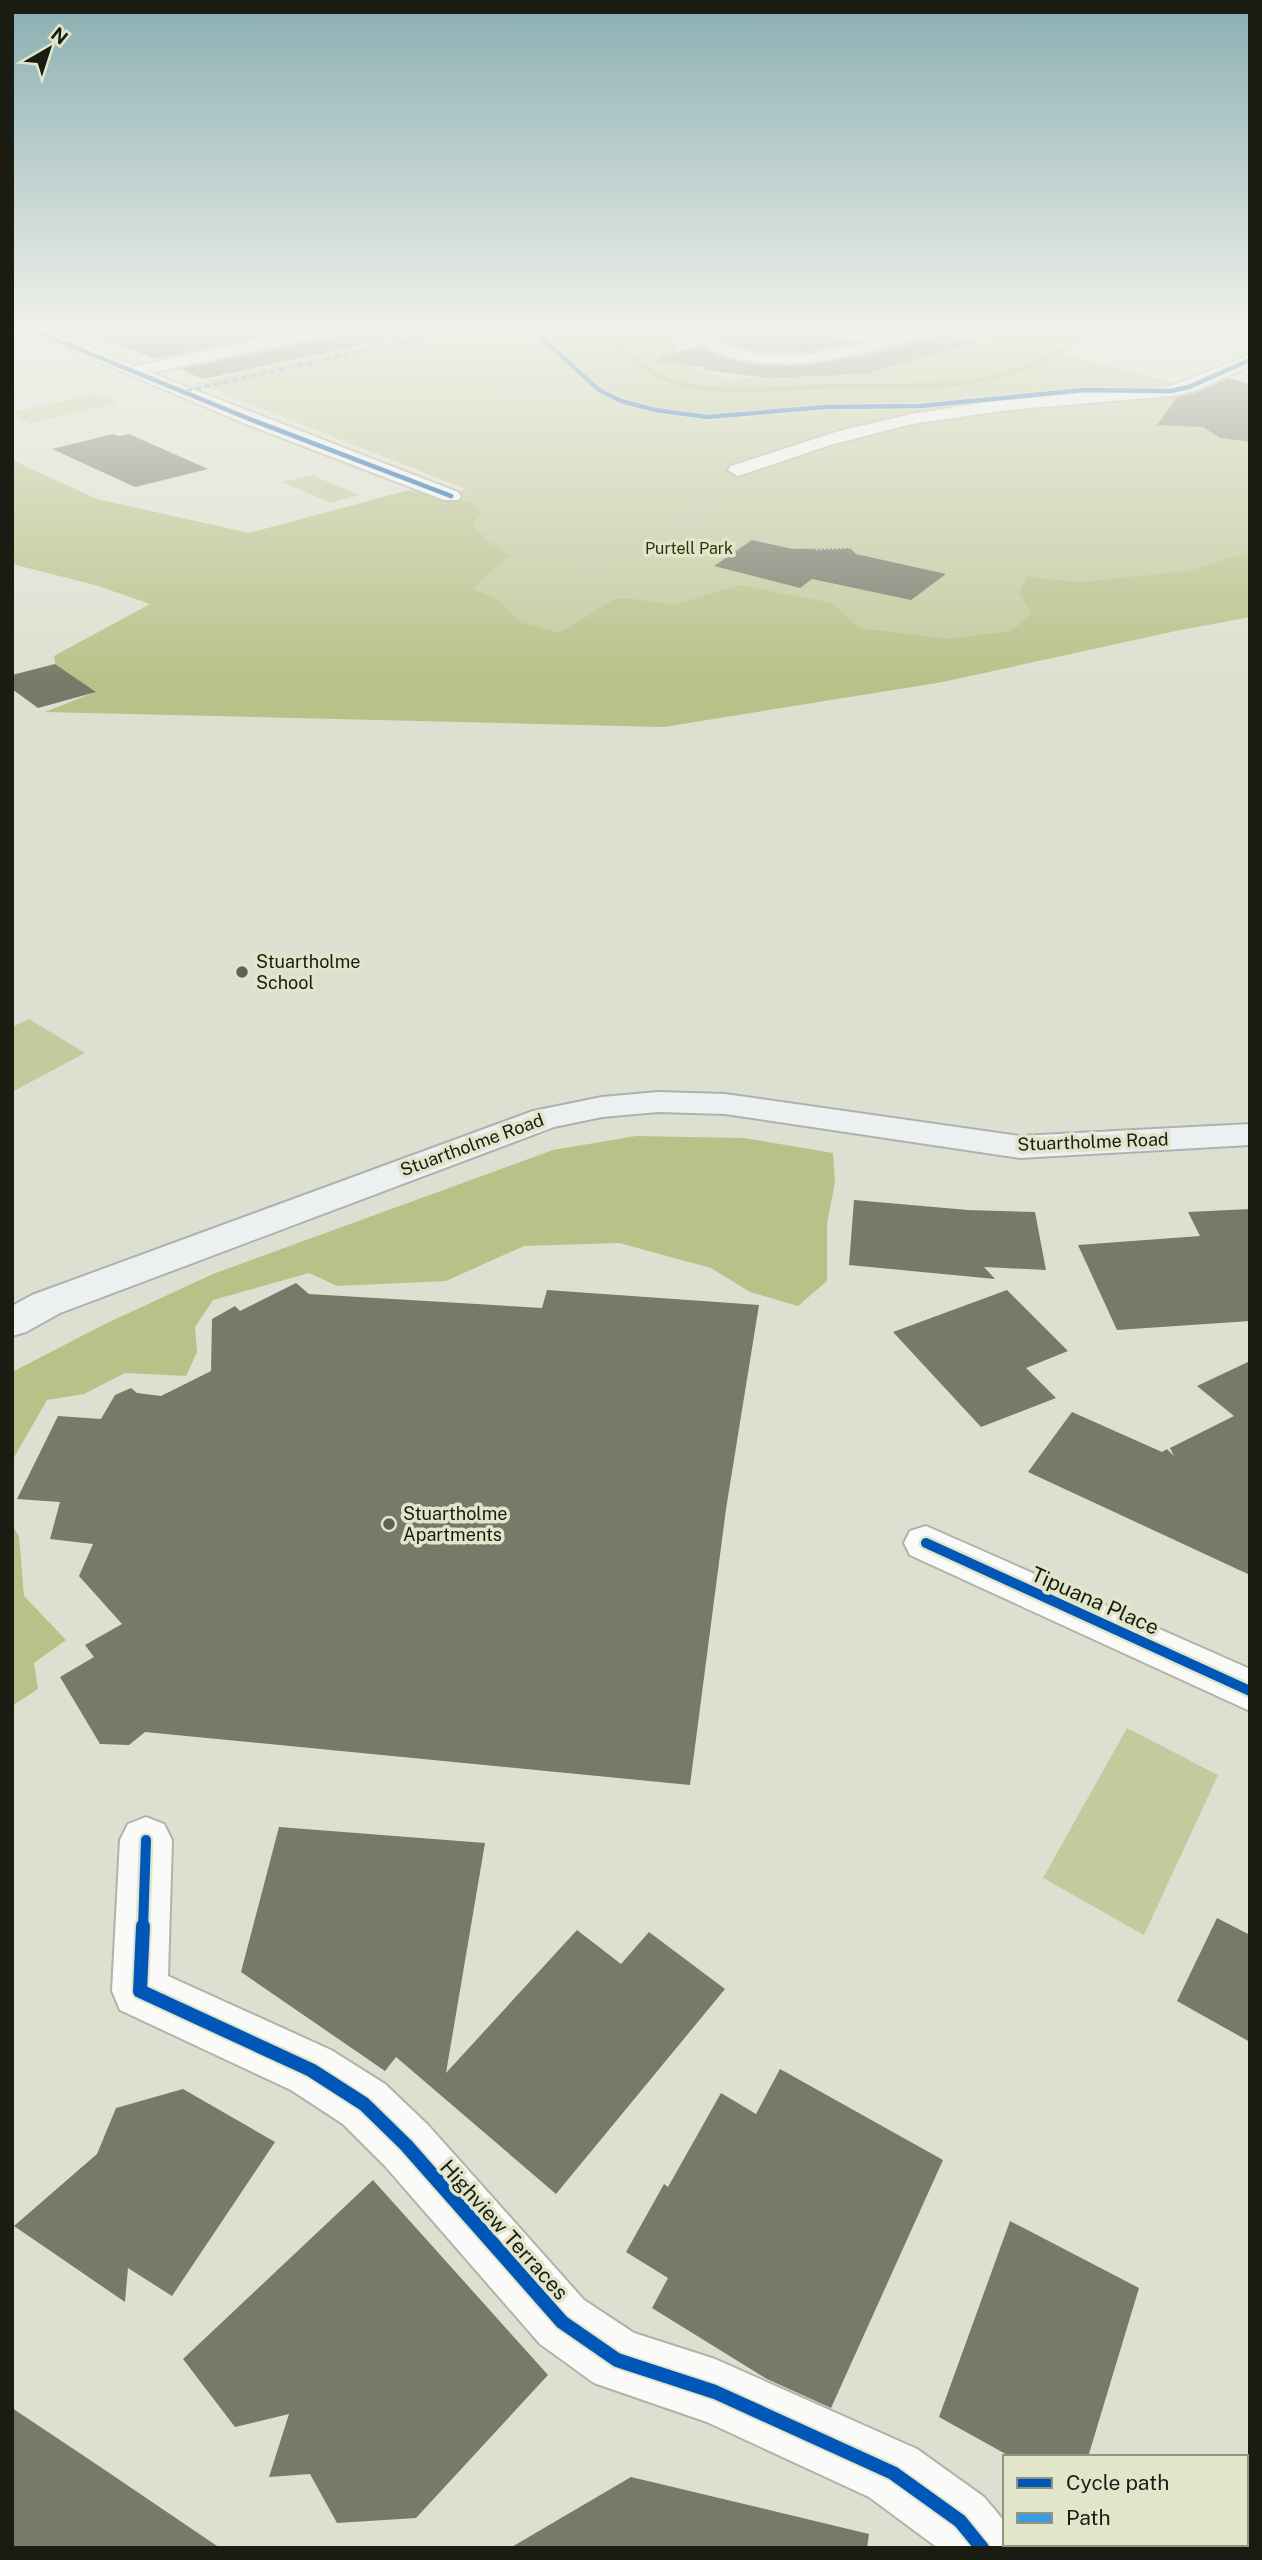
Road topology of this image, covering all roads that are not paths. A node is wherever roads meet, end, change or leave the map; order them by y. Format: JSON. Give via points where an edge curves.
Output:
{"nodes":[{"id":1,"x":316,"y":444,"type":"edge"},
{"id":2,"x":815,"y":444,"type":"edge"},
{"id":3,"x":738,"y":470,"type":"dead end"},
{"id":4,"x":450,"y":496,"type":"dead end"},
{"id":5,"x":1250,"y":1134,"type":"edge"},
{"id":6,"x":12,"y":1323,"type":"edge"},
{"id":7,"x":926,"y":1543,"type":"dead end"},
{"id":8,"x":1250,"y":1690,"type":"edge"},
{"id":9,"x":146,"y":1840,"type":"dead end"},
{"id":10,"x":982,"y":2548,"type":"edge"}],
"edges":[{"from":1,"to":4,"type":"street"},
{"from":2,"to":3,"type":"street"},
{"from":5,"to":6,"type":"main road","name":"Stuartholme Road","via":[[1020,1147],[724,1104],[658,1102],[602,1107],[532,1122],[46,1304]]},
{"from":7,"to":8,"type":"street","name":"Tipuana Place"},
{"from":9,"to":10,"type":"street","name":"Highview Terraces","via":[[140,1991],[310,2070],[365,2104],[562,2322],[617,2360],[715,2392],[893,2473],[960,2521]]}]}
